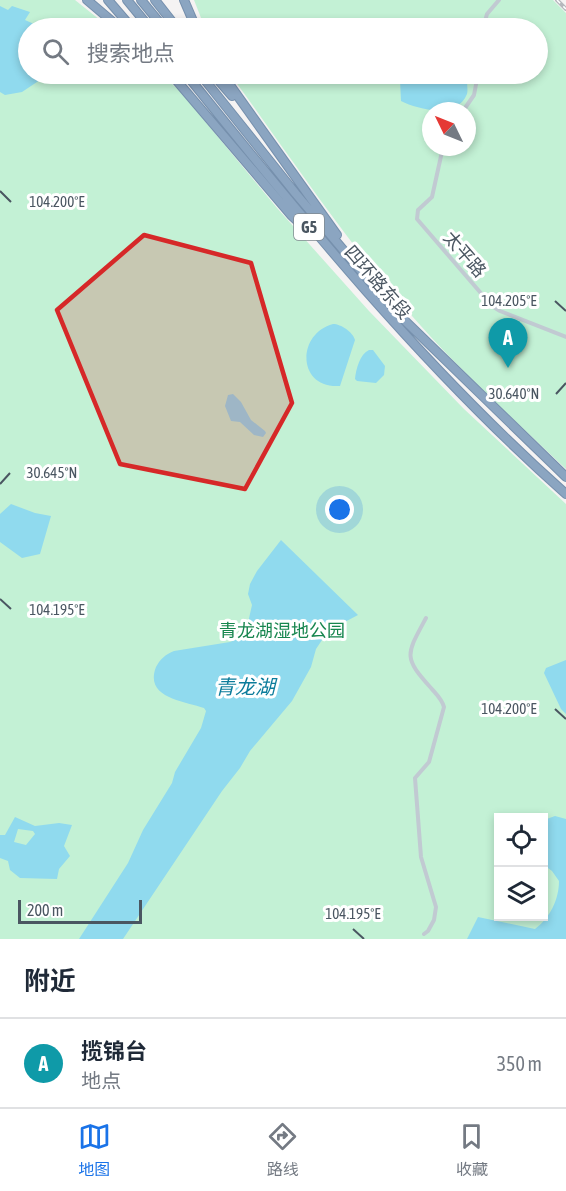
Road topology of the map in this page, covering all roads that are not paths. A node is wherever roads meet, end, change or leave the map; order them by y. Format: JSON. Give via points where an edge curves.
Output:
{"nodes":[{"id":1,"x":87,"y":0,"type":"edge"},
{"id":2,"x":108,"y":0,"type":"edge"},
{"id":3,"x":127,"y":0,"type":"edge"},
{"id":4,"x":141,"y":0,"type":"edge"},
{"id":5,"x":155,"y":0,"type":"edge"},
{"id":6,"x":184,"y":0,"type":"edge"},
{"id":7,"x":499,"y":0,"type":"edge"},
{"id":8,"x":108,"y":18,"type":"edge"},
{"id":9,"x":123,"y":18,"type":"edge"},
{"id":10,"x":142,"y":18,"type":"edge"},
{"id":11,"x":156,"y":18,"type":"edge"},
{"id":12,"x":169,"y":18,"type":"edge"},
{"id":13,"x":192,"y":18,"type":"edge"},
{"id":14,"x":486,"y":18,"type":"edge"},
{"id":15,"x":181,"y":84,"type":"edge"},
{"id":16,"x":194,"y":84,"type":"edge"},
{"id":17,"x":208,"y":84,"type":"edge"},
{"id":18,"x":222,"y":84,"type":"edge"},
{"id":19,"x":229,"y":84,"type":"edge"},
{"id":20,"x":476,"y":84,"type":"edge"},
{"id":21,"x":469,"y":102,"type":"edge"},
{"id":22,"x":263,"y":131,"type":"junction"},
{"id":23,"x":441,"y":156,"type":"edge"},
{"id":24,"x":339,"y":262,"type":"junction"},
{"id":25,"x":372,"y":285,"type":"junction"},
{"id":26,"x":566,"y":337,"type":"edge"},
{"id":27,"x":566,"y":477,"type":"edge"},
{"id":28,"x":566,"y":494,"type":"edge"},
{"id":29,"x":426,"y":618,"type":"dead end"},
{"id":30,"x":424,"y":934,"type":"dead end"}],
"edges":[{"from":1,"to":8,"type":"highway"},
{"from":2,"to":9,"type":"highway"},
{"from":3,"to":10,"type":"highway"},
{"from":4,"to":11,"type":"highway"},
{"from":5,"to":12,"type":"highway"},
{"from":6,"to":13,"type":"highway"},
{"from":7,"to":14,"type":"street"},
{"from":15,"to":24,"type":"highway","via":[[291,215]]},
{"from":16,"to":24,"type":"highway","name":"四环路东段","number":"G5"},
{"from":17,"to":25,"type":"highway","name":"四环路东段","number":"G5"},
{"from":18,"to":22,"type":"highway"},
{"from":19,"to":22,"type":"highway"},
{"from":20,"to":21,"type":"street"},
{"from":22,"to":25,"type":"highway"},
{"from":23,"to":26,"type":"street","name":"太平路","via":[[432,197],[418,210],[417,219],[492,306]]},
{"from":24,"to":28,"type":"highway","name":"四环路东段","number":"G5","via":[[440,373]]},
{"from":25,"to":27,"type":"highway","name":"四环路东段","number":"G5"},
{"from":29,"to":30,"type":"street","via":[[410,660],[444,707],[429,762],[415,778],[421,858],[435,907],[434,920]]}]}
